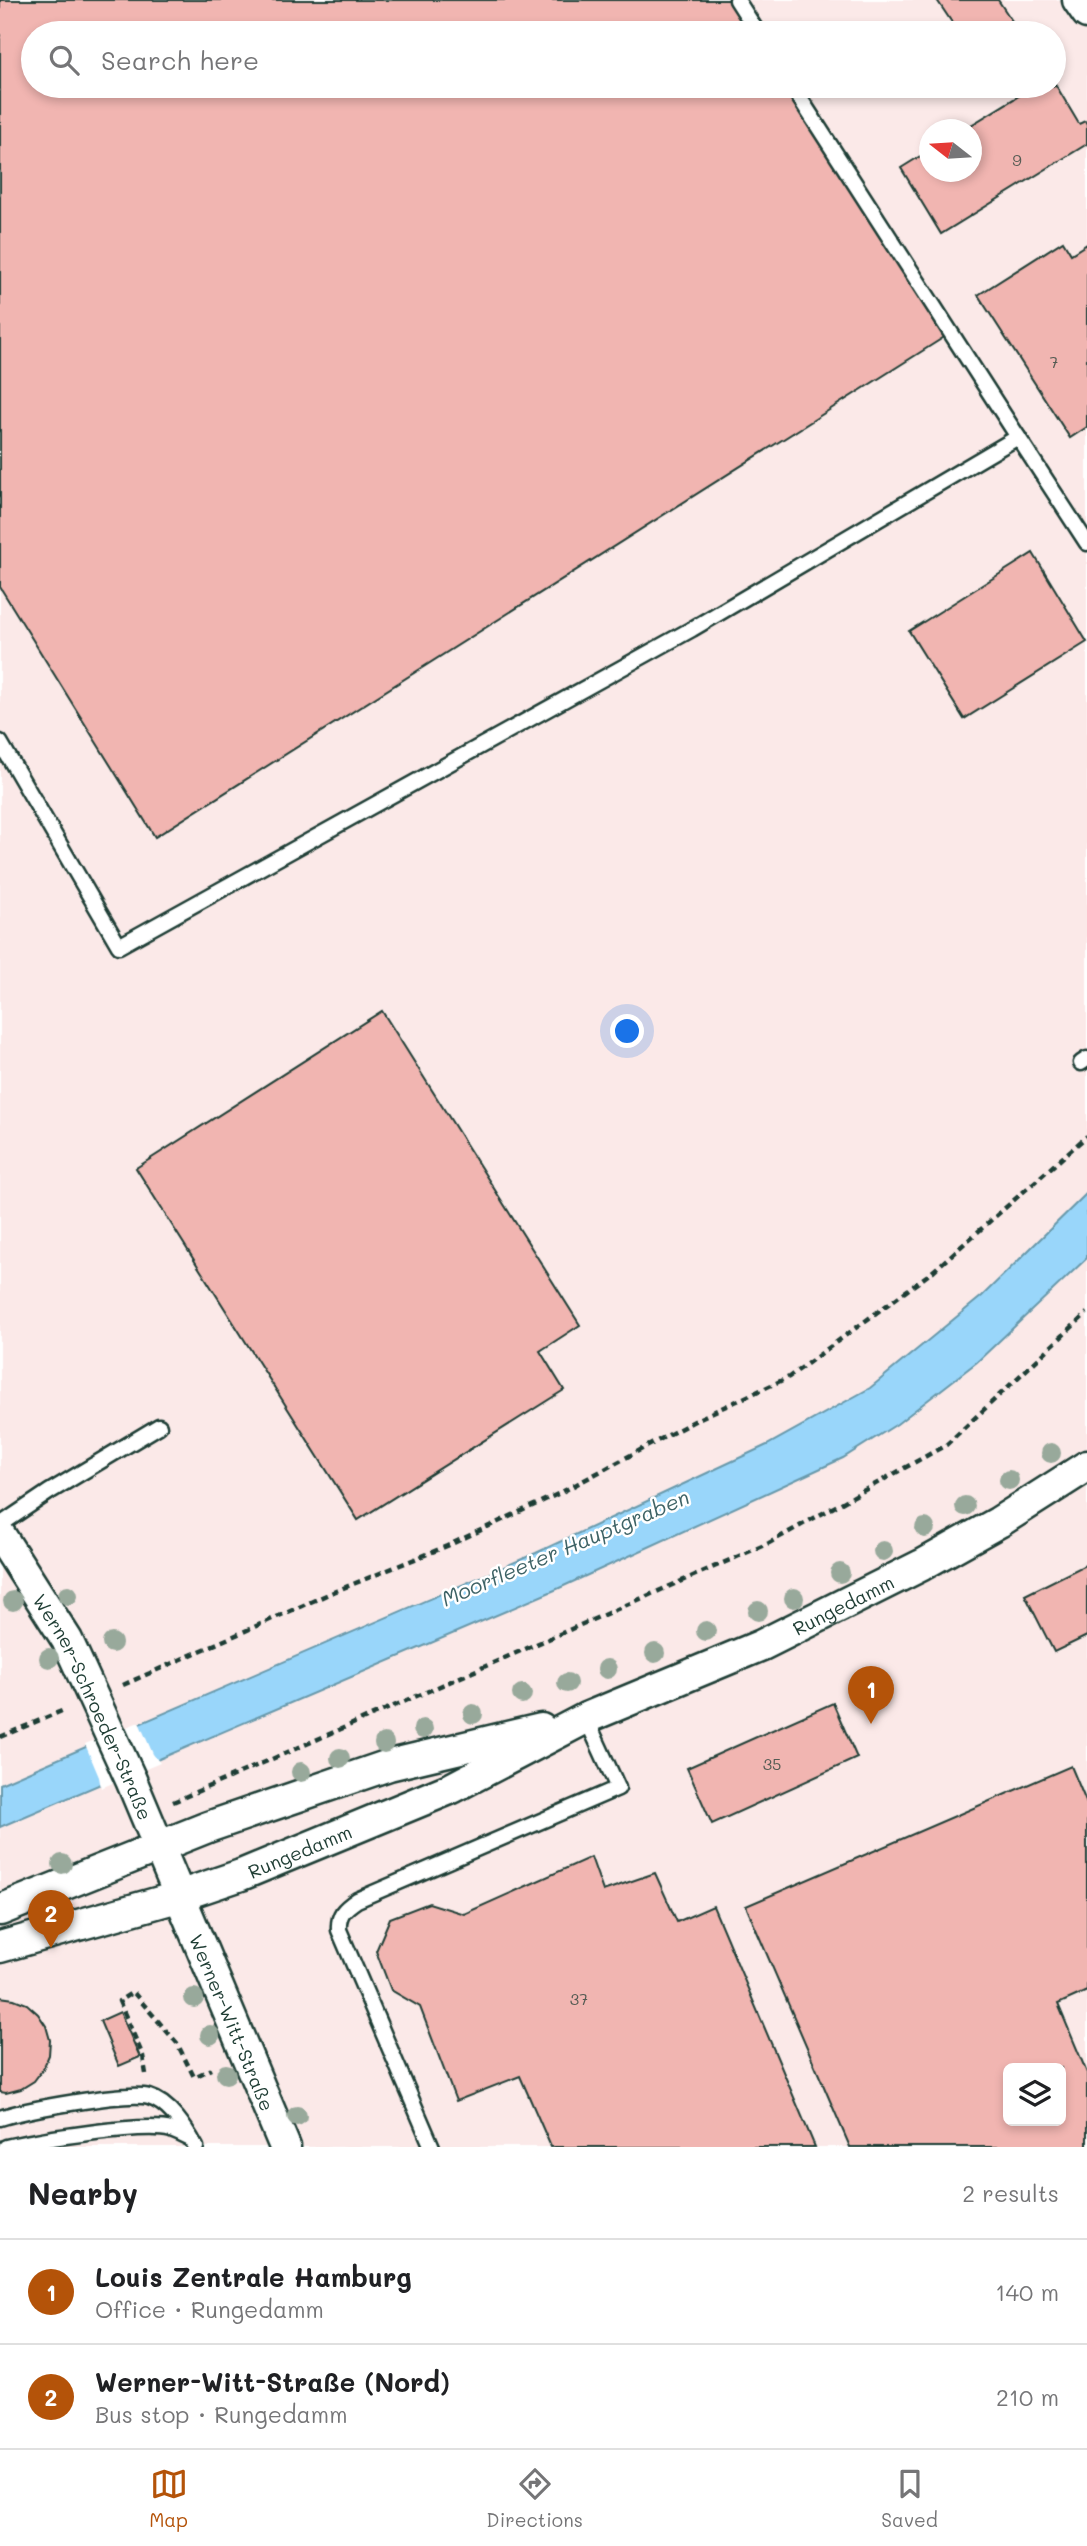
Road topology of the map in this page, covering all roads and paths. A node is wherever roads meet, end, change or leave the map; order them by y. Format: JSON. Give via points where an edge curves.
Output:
{"nodes":[{"id":1,"x":737,"y":0,"type":"edge"},
{"id":2,"x":1079,"y":0,"type":"edge"},
{"id":3,"x":1087,"y":13,"type":"edge"},
{"id":4,"x":750,"y":21,"type":"edge"},
{"id":5,"x":800,"y":98,"type":"edge"},
{"id":6,"x":1018,"y":437,"type":"junction"},
{"id":7,"x":1087,"y":543,"type":"edge"},
{"id":8,"x":0,"y":743,"type":"edge"},
{"id":9,"x":1087,"y":1136,"type":"edge"},
{"id":10,"x":1087,"y":1313,"type":"edge"},
{"id":11,"x":159,"y":1426,"type":"dead end"},
{"id":12,"x":1087,"y":1466,"type":"edge"},
{"id":13,"x":1,"y":1534,"type":"edge"},
{"id":14,"x":118,"y":1687,"type":"dead end"},
{"id":15,"x":68,"y":1708,"type":"dead end"},
{"id":16,"x":586,"y":1718,"type":"junction"},
{"id":17,"x":0,"y":1737,"type":"edge"},
{"id":18,"x":145,"y":1814,"type":"junction"},
{"id":19,"x":159,"y":1847,"type":"junction"},
{"id":20,"x":180,"y":1896,"type":"junction"},
{"id":21,"x":0,"y":1910,"type":"edge"},
{"id":22,"x":0,"y":1947,"type":"edge"},
{"id":23,"x":211,"y":2069,"type":"dead end"},
{"id":24,"x":150,"y":2098,"type":"junction"},
{"id":25,"x":0,"y":2118,"type":"edge"},
{"id":26,"x":194,"y":2143,"type":"edge"},
{"id":27,"x":6,"y":2147,"type":"edge"},
{"id":28,"x":285,"y":2147,"type":"edge"},
{"id":29,"x":432,"y":2147,"type":"edge"}],
"edges":[{"from":1,"to":4,"type":"lane"},
{"from":2,"to":3,"type":"street"},
{"from":5,"to":6,"type":"lane"},
{"from":6,"to":7,"type":"lane"},
{"from":6,"to":8,"type":"lane","via":[[692,629],[119,946]]},
{"from":9,"to":14,"type":"path","via":[[932,1272],[789,1377],[447,1546]]},
{"from":10,"to":18,"type":"path","via":[[946,1445],[769,1543]]},
{"from":11,"to":13,"type":"lane","via":[[49,1492]]},
{"from":12,"to":16,"type":"street","name":"Rungedamm","via":[[922,1565],[762,1645]]},
{"from":13,"to":18,"type":"street","name":"Werner-Schroeder-Straße","via":[[67,1640]]},
{"from":15,"to":17,"type":"path"},
{"from":16,"to":19,"type":"street","name":"Rungedamm","via":[[389,1765]]},
{"from":16,"to":20,"type":"street","name":"Rungedamm","via":[[452,1788]]},
{"from":16,"to":29,"type":"lane","via":[[618,1788],[357,1900],[339,1919],[339,1930]]},
{"from":18,"to":19,"type":"street","name":"Werner-Schroeder-Straße"},
{"from":19,"to":20,"type":"street","name":"Werner-Schroeder-Straße"},
{"from":19,"to":21,"type":"street","name":"Rungedamm"},
{"from":20,"to":22,"type":"street","name":"Rungedamm"},
{"from":20,"to":28,"type":"street","name":"Werner-Witt-Straße"},
{"from":23,"to":24,"type":"path","via":[[194,2077],[177,2043],[133,1992],[119,2001],[143,2056]]},
{"from":24,"to":25,"type":"lane","via":[[115,2096]]},
{"from":24,"to":26,"type":"lane","via":[[167,2108]]},
{"from":26,"to":27,"type":"lane","via":[[169,2129],[155,2129]]}]}
